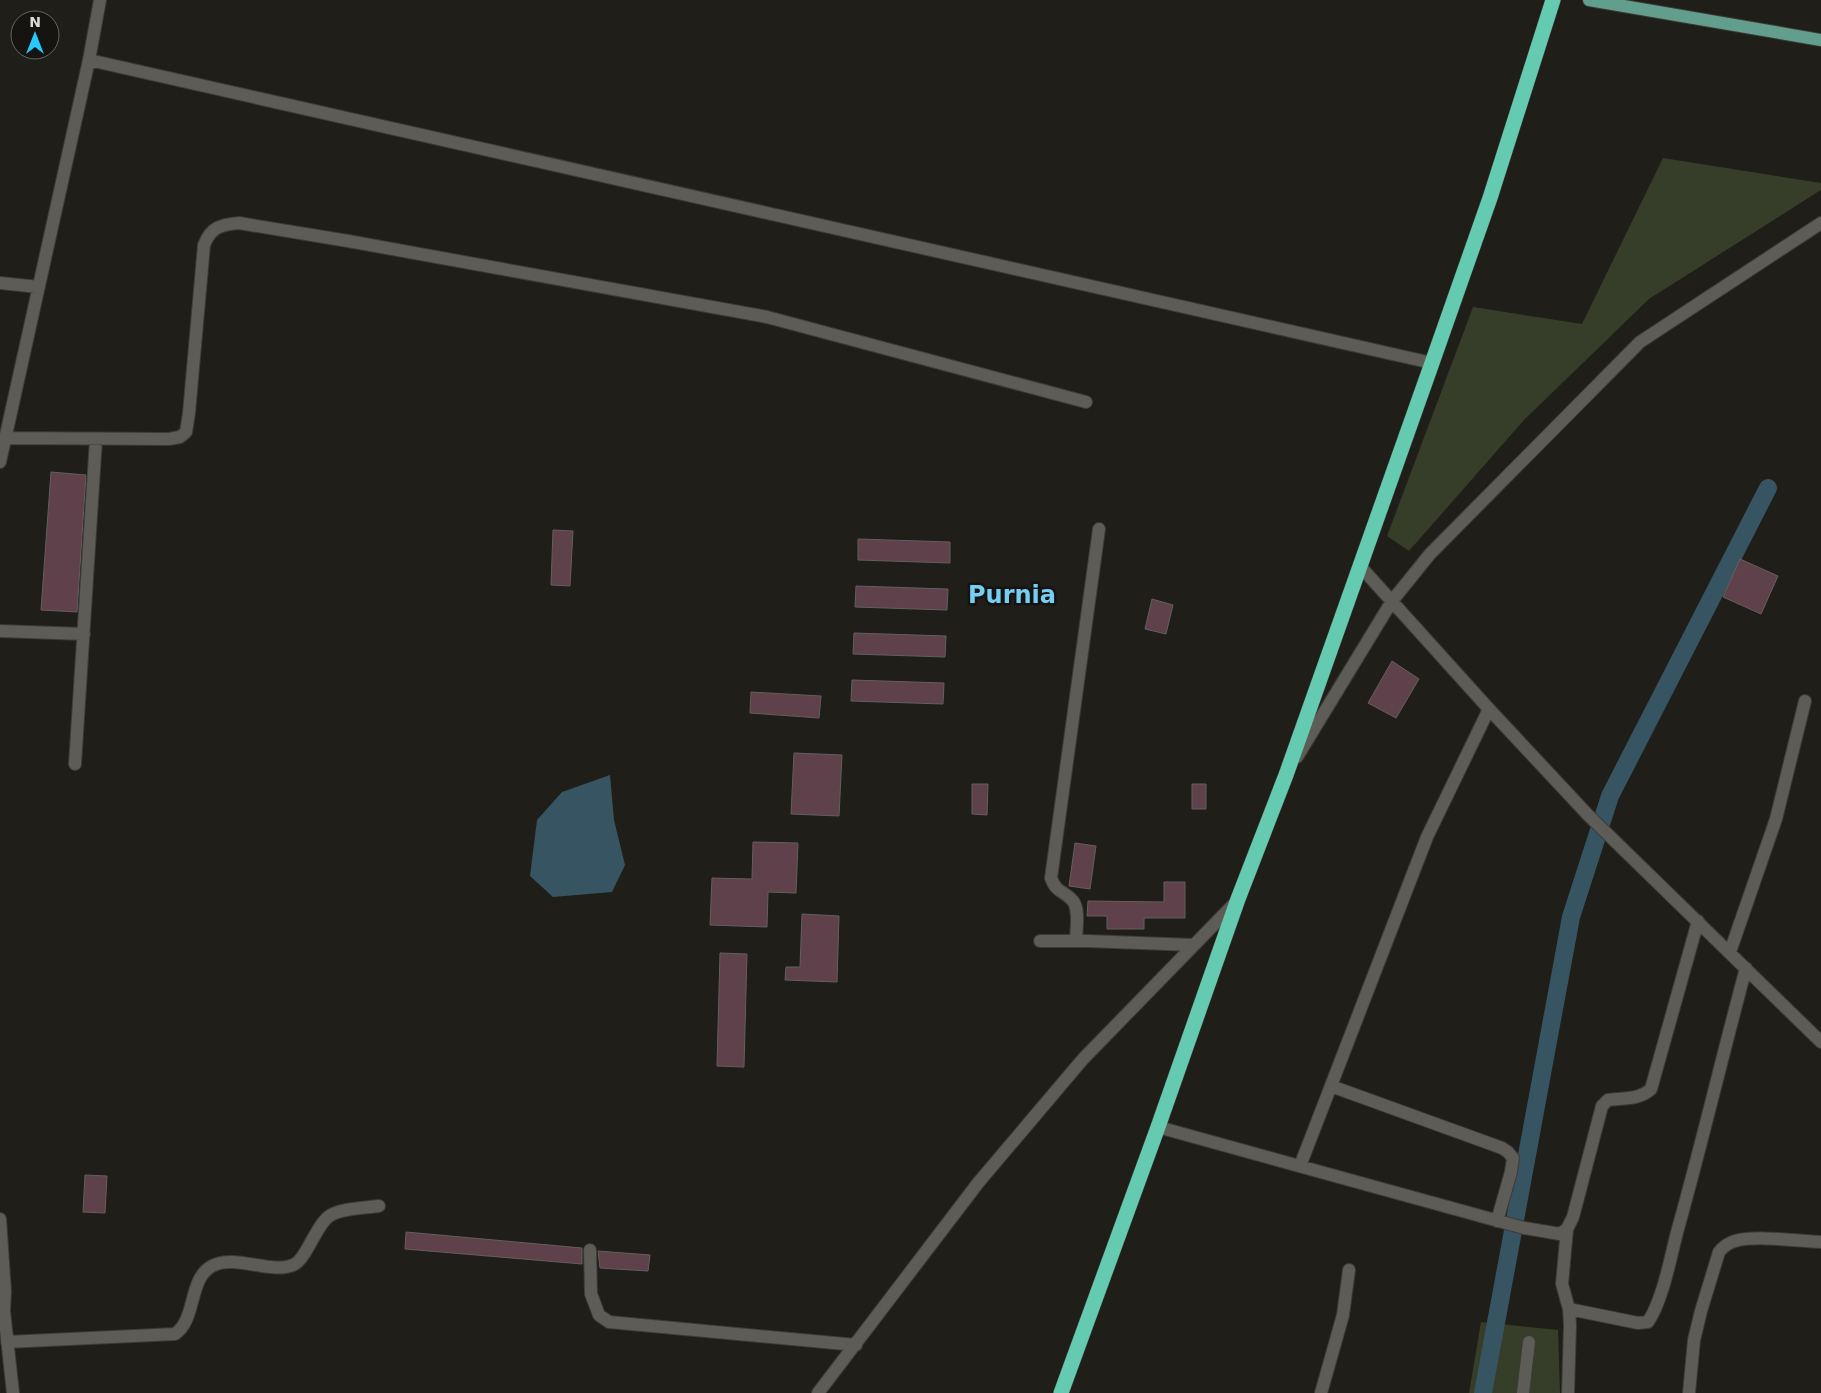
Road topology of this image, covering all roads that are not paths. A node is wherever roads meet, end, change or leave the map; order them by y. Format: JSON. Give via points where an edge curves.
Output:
{"nodes":[{"id":1,"x":100,"y":0,"type":"edge"},
{"id":2,"x":1553,"y":0,"type":"edge"},
{"id":3,"x":1589,"y":0,"type":"edge"},
{"id":4,"x":1821,"y":40,"type":"edge"},
{"id":5,"x":89,"y":60,"type":"junction"},
{"id":6,"x":1821,"y":223,"type":"edge"},
{"id":7,"x":0,"y":283,"type":"edge"},
{"id":8,"x":39,"y":287,"type":"junction"},
{"id":9,"x":1432,"y":363,"type":"junction"},
{"id":10,"x":1086,"y":402,"type":"dead end"},
{"id":11,"x":7,"y":438,"type":"junction"},
{"id":12,"x":96,"y":438,"type":"junction"},
{"id":13,"x":0,"y":462,"type":"edge"},
{"id":14,"x":1098,"y":529,"type":"dead end"},
{"id":15,"x":1360,"y":566,"type":"junction"},
{"id":16,"x":1392,"y":601,"type":"junction"},
{"id":17,"x":0,"y":631,"type":"edge"},
{"id":18,"x":84,"y":634,"type":"junction"},
{"id":19,"x":1805,"y":701,"type":"dead end"},
{"id":20,"x":1489,"y":709,"type":"junction"},
{"id":21,"x":75,"y":764,"type":"dead end"},
{"id":22,"x":1286,"y":774,"type":"junction"},
{"id":23,"x":1238,"y":899,"type":"junction"},
{"id":24,"x":1698,"y":921,"type":"junction"},
{"id":25,"x":1040,"y":941,"type":"dead end"},
{"id":26,"x":1076,"y":941,"type":"junction"},
{"id":27,"x":1193,"y":945,"type":"junction"},
{"id":28,"x":1730,"y":952,"type":"junction"},
{"id":29,"x":1746,"y":968,"type":"junction"},
{"id":30,"x":1821,"y":1042,"type":"edge"},
{"id":31,"x":1331,"y":1086,"type":"junction"},
{"id":32,"x":1158,"y":1127,"type":"junction"},
{"id":33,"x":1300,"y":1166,"type":"junction"},
{"id":34,"x":379,"y":1206,"type":"dead end"},
{"id":35,"x":0,"y":1219,"type":"edge"},
{"id":36,"x":1502,"y":1222,"type":"junction"},
{"id":37,"x":1568,"y":1229,"type":"junction"},
{"id":38,"x":1821,"y":1242,"type":"edge"},
{"id":39,"x":590,"y":1250,"type":"dead end"},
{"id":40,"x":1349,"y":1270,"type":"dead end"},
{"id":41,"x":1569,"y":1309,"type":"junction"},
{"id":42,"x":2,"y":1311,"type":"edge"},
{"id":43,"x":7,"y":1342,"type":"junction"},
{"id":44,"x":1529,"y":1342,"type":"dead end"},
{"id":45,"x":856,"y":1345,"type":"junction"},
{"id":46,"x":13,"y":1393,"type":"edge"},
{"id":47,"x":818,"y":1393,"type":"edge"},
{"id":48,"x":1061,"y":1393,"type":"edge"},
{"id":49,"x":1321,"y":1393,"type":"edge"},
{"id":50,"x":1523,"y":1393,"type":"edge"},
{"id":51,"x":1568,"y":1393,"type":"edge"},
{"id":52,"x":1689,"y":1393,"type":"edge"}],
"edges":[{"from":1,"to":5,"type":"street"},
{"from":2,"to":9,"type":"highway","via":[[1490,198]]},
{"from":3,"to":4,"type":"main road"},
{"from":5,"to":8,"type":"street"},
{"from":5,"to":9,"type":"street"},
{"from":6,"to":16,"type":"street","via":[[1640,342],[1430,554]]},
{"from":7,"to":8,"type":"street"},
{"from":8,"to":11,"type":"street"},
{"from":9,"to":15,"type":"highway"},
{"from":10,"to":12,"type":"street","via":[[767,317],[239,223],[222,225],[208,235],[204,245],[186,432],[169,439]]},
{"from":11,"to":12,"type":"street"},
{"from":11,"to":13,"type":"street"},
{"from":12,"to":18,"type":"street"},
{"from":14,"to":26,"type":"street","via":[[1051,878],[1058,890],[1073,901]]},
{"from":15,"to":16,"type":"street"},
{"from":15,"to":22,"type":"highway"},
{"from":16,"to":20,"type":"street"},
{"from":16,"to":22,"type":"street"},
{"from":17,"to":18,"type":"street"},
{"from":18,"to":21,"type":"street"},
{"from":19,"to":28,"type":"street","via":[[1776,819]]},
{"from":20,"to":24,"type":"street","via":[[1588,815]]},
{"from":20,"to":31,"type":"street","via":[[1427,837]]},
{"from":22,"to":23,"type":"highway"},
{"from":23,"to":27,"type":"street"},
{"from":23,"to":32,"type":"highway"},
{"from":24,"to":28,"type":"street"},
{"from":24,"to":37,"type":"street","via":[[1651,1089],[1634,1098],[1608,1100],[1602,1106]]},
{"from":25,"to":26,"type":"street"},
{"from":26,"to":27,"type":"street"},
{"from":27,"to":45,"type":"street","via":[[1083,1059],[978,1184]]},
{"from":28,"to":29,"type":"street"},
{"from":29,"to":30,"type":"street"},
{"from":29,"to":41,"type":"street","via":[[1689,1190],[1653,1314],[1648,1322],[1638,1324]]},
{"from":31,"to":33,"type":"street"},
{"from":31,"to":36,"type":"street","via":[[1508,1152],[1513,1158]]},
{"from":32,"to":33,"type":"street"},
{"from":32,"to":48,"type":"highway"},
{"from":33,"to":36,"type":"street"},
{"from":34,"to":43,"type":"street","via":[[329,1216],[295,1264],[281,1267],[226,1262],[212,1266],[200,1278],[186,1322],[175,1334]]},
{"from":35,"to":42,"type":"street","via":[[5,1291]]},
{"from":36,"to":37,"type":"street","via":[[1560,1234]]},
{"from":37,"to":41,"type":"street","via":[[1562,1284]]},
{"from":38,"to":52,"type":"street","via":[[1757,1239],[1735,1241],[1724,1246],[1719,1252],[1701,1310],[1694,1340]]},
{"from":39,"to":45,"type":"street","via":[[593,1302],[599,1315],[609,1322]]},
{"from":40,"to":49,"type":"street","via":[[1343,1315]]},
{"from":41,"to":51,"type":"street"},
{"from":42,"to":43,"type":"street"},
{"from":43,"to":46,"type":"street"},
{"from":44,"to":50,"type":"street"},
{"from":45,"to":47,"type":"street"}]}
